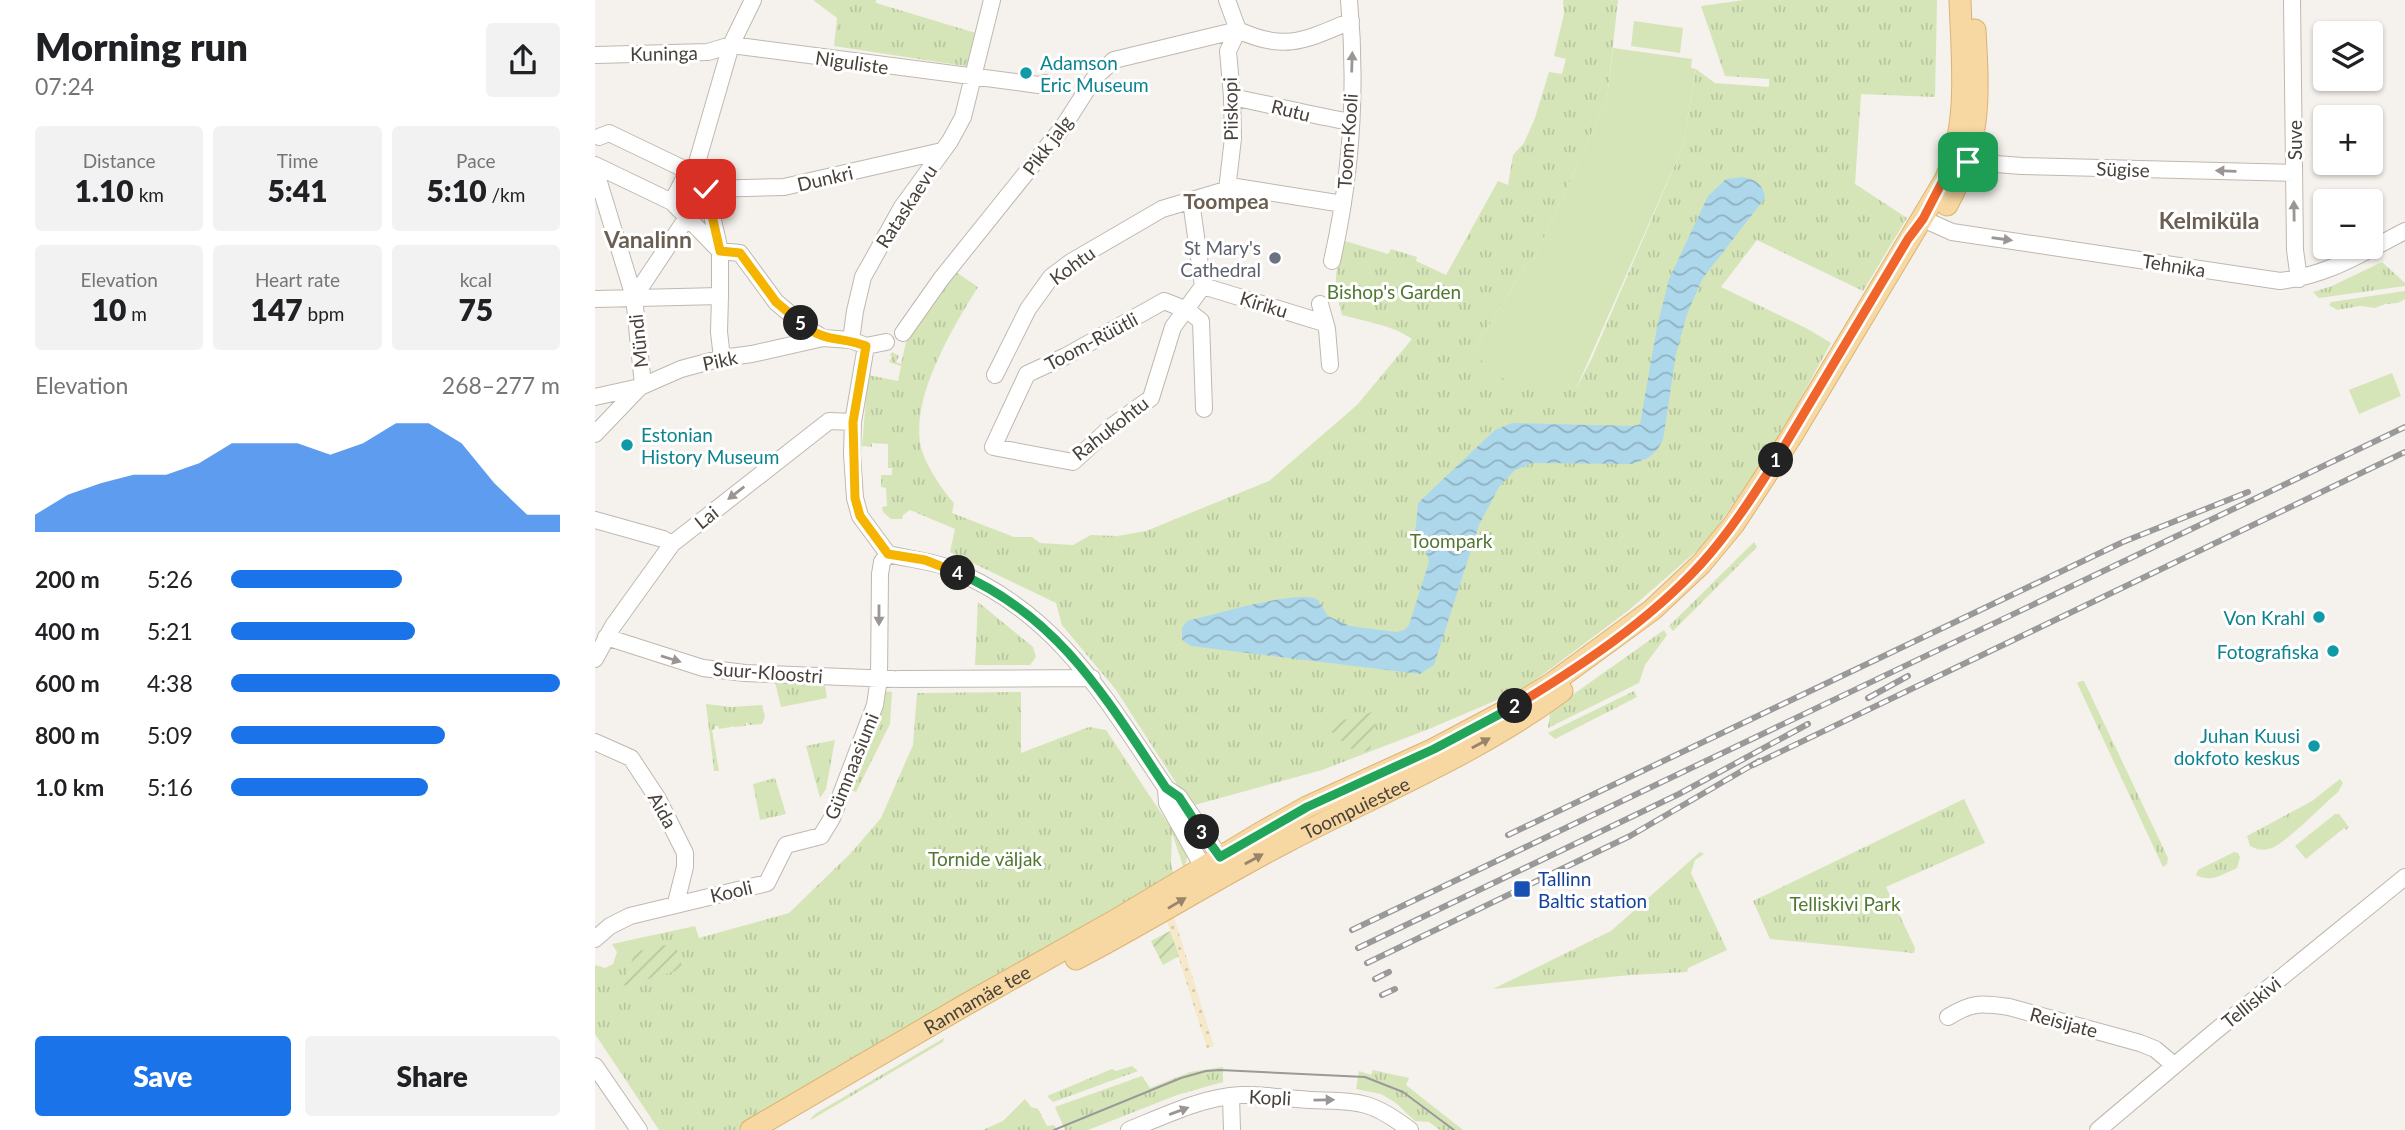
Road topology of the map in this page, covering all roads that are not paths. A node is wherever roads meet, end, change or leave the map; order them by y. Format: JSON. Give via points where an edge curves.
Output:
{"nodes":[{"id":1,"x":753,"y":0,"type":"edge"},
{"id":2,"x":992,"y":0,"type":"edge"},
{"id":3,"x":1227,"y":0,"type":"edge"},
{"id":4,"x":1349,"y":0,"type":"edge"},
{"id":5,"x":1959,"y":0,"type":"edge"},
{"id":6,"x":1973,"y":0,"type":"edge"},
{"id":7,"x":2292,"y":0,"type":"edge"},
{"id":8,"x":1351,"y":21,"type":"junction"},
{"id":9,"x":1238,"y":30,"type":"junction"},
{"id":10,"x":731,"y":45,"type":"junction"},
{"id":11,"x":595,"y":54,"type":"edge"},
{"id":12,"x":973,"y":78,"type":"junction"},
{"id":13,"x":1045,"y":83,"type":"dead end"},
{"id":14,"x":1233,"y":97,"type":"junction"},
{"id":15,"x":1351,"y":122,"type":"junction"},
{"id":16,"x":597,"y":136,"type":"edge"},
{"id":17,"x":942,"y":151,"type":"junction"},
{"id":18,"x":595,"y":159,"type":"edge"},
{"id":19,"x":1960,"y":162,"type":"junction"},
{"id":20,"x":595,"y":167,"type":"edge"},
{"id":21,"x":691,"y":172,"type":"junction"},
{"id":22,"x":2294,"y":173,"type":"junction"},
{"id":23,"x":706,"y":189,"type":"junction"},
{"id":24,"x":1227,"y":190,"type":"junction"},
{"id":25,"x":1191,"y":201,"type":"junction"},
{"id":26,"x":672,"y":202,"type":"junction"},
{"id":27,"x":1343,"y":204,"type":"junction"},
{"id":28,"x":688,"y":216,"type":"junction"},
{"id":29,"x":1930,"y":222,"type":"junction"},
{"id":30,"x":2405,"y":231,"type":"edge"},
{"id":31,"x":720,"y":251,"type":"junction"},
{"id":32,"x":1332,"y":261,"type":"dead end"},
{"id":33,"x":2299,"y":279,"type":"junction"},
{"id":34,"x":1203,"y":286,"type":"junction"},
{"id":35,"x":720,"y":296,"type":"junction"},
{"id":36,"x":634,"y":297,"type":"junction"},
{"id":37,"x":595,"y":299,"type":"edge"},
{"id":38,"x":1320,"y":304,"type":"dead end"},
{"id":39,"x":1187,"y":310,"type":"junction"},
{"id":40,"x":1324,"y":323,"type":"junction"},
{"id":41,"x":903,"y":332,"type":"dead end"},
{"id":42,"x":823,"y":338,"type":"junction"},
{"id":43,"x":886,"y":342,"type":"dead end"},
{"id":44,"x":859,"y":343,"type":"junction"},
{"id":45,"x":722,"y":358,"type":"junction"},
{"id":46,"x":1330,"y":365,"type":"dead end"},
{"id":47,"x":1027,"y":374,"type":"junction"},
{"id":48,"x":642,"y":386,"type":"junction"},
{"id":49,"x":595,"y":397,"type":"edge"},
{"id":50,"x":1204,"y":409,"type":"dead end"},
{"id":51,"x":853,"y":422,"type":"junction"},
{"id":52,"x":595,"y":434,"type":"edge"},
{"id":53,"x":1031,"y":454,"type":"joint"},
{"id":54,"x":595,"y":520,"type":"edge"},
{"id":55,"x":672,"y":544,"type":"junction"},
{"id":56,"x":888,"y":554,"type":"junction"},
{"id":57,"x":606,"y":637,"type":"junction"},
{"id":58,"x":595,"y":659,"type":"edge"},
{"id":59,"x":1092,"y":678,"type":"junction"},
{"id":60,"x":890,"y":679,"type":"junction"},
{"id":61,"x":595,"y":742,"type":"edge"},
{"id":62,"x":774,"y":865,"type":"joint"},
{"id":63,"x":1215,"y":867,"type":"junction"},
{"id":64,"x":2405,"y":877,"type":"edge"},
{"id":65,"x":676,"y":903,"type":"junction"},
{"id":66,"x":595,"y":939,"type":"edge"},
{"id":67,"x":1948,"y":1017,"type":"dead end"},
{"id":68,"x":2175,"y":1065,"type":"junction"},
{"id":69,"x":595,"y":1066,"type":"edge"},
{"id":70,"x":1231,"y":1096,"type":"junction"},
{"id":71,"x":639,"y":1130,"type":"edge"},
{"id":72,"x":751,"y":1130,"type":"edge"},
{"id":73,"x":775,"y":1130,"type":"edge"},
{"id":74,"x":1129,"y":1130,"type":"edge"},
{"id":75,"x":1232,"y":1130,"type":"edge"},
{"id":76,"x":1410,"y":1130,"type":"edge"},
{"id":77,"x":2098,"y":1130,"type":"edge"}],
"edges":[{"from":1,"to":10,"type":"street"},
{"from":2,"to":12,"type":"street","name":"Rataskaevu"},
{"from":3,"to":9,"type":"street"},
{"from":4,"to":8,"type":"street","name":"Toom-Kooli"},
{"from":5,"to":19,"type":"main road","name":"Toompuiestee"},
{"from":6,"to":19,"type":"main road","name":"Toompuiestee","via":[[1977,118]]},
{"from":7,"to":22,"type":"street","name":"Suve"},
{"from":8,"to":9,"type":"street","via":[[1314,37],[1280,43]]},
{"from":15,"to":8,"type":"street","name":"Toom-Kooli","one_way":true},
{"from":9,"to":14,"type":"street","name":"Piiskopi","via":[[1228,51]]},
{"from":9,"to":41,"type":"street","name":"Pikk jalg","via":[[1114,60],[1095,77],[1063,127]]},
{"from":10,"to":11,"type":"street","name":"Kuninga","via":[[708,52]]},
{"from":10,"to":12,"type":"street","name":"Niguliste"},
{"from":10,"to":21,"type":"street"},
{"from":12,"to":13,"type":"street","name":"Niguliste"},
{"from":12,"to":17,"type":"street","name":"Rataskaevu","via":[[963,117]]},
{"from":14,"to":15,"type":"street","name":"Rutu"},
{"from":14,"to":24,"type":"street","name":"Piiskopi"},
{"from":15,"to":27,"type":"street","name":"Toom-Kooli"},
{"from":16,"to":18,"type":"street"},
{"from":16,"to":21,"type":"street","via":[[609,133]]},
{"from":17,"to":23,"type":"street","name":"Dunkri","via":[[784,187]]},
{"from":17,"to":44,"type":"street","name":"Rataskaevu","via":[[902,207],[863,277],[855,311]]},
{"from":22,"to":19,"type":"street","name":"Sügise","one_way":true},
{"from":19,"to":29,"type":"main road","name":"Toompuiestee"},
{"from":20,"to":26,"type":"street"},
{"from":20,"to":36,"type":"street","name":"Mündi"},
{"from":21,"to":23,"type":"street","via":[[703,176]]},
{"from":21,"to":26,"type":"street"},
{"from":33,"to":22,"type":"street","name":"Suve","one_way":true},
{"from":23,"to":28,"type":"street"},
{"from":23,"to":31,"type":"street"},
{"from":24,"to":25,"type":"street","name":"Kohtu"},
{"from":24,"to":27,"type":"street","name":"Kohtu","via":[[1236,187]]},
{"from":25,"to":34,"type":"street"},
{"from":25,"to":47,"type":"street","name":"Kohtu","via":[[1162,209],[1051,278],[1028,309],[998,368]]},
{"from":26,"to":28,"type":"street"},
{"from":27,"to":32,"type":"street","name":"Toom-Kooli"},
{"from":28,"to":31,"type":"street"},
{"from":28,"to":36,"type":"street"},
{"from":29,"to":33,"type":"street","name":"Tehnika","one_way":true,"via":[[1952,232],[2280,281]]},
{"from":29,"to":63,"type":"main road","name":"Toompuiestee","via":[[1908,239],[1734,524],[1667,597],[1588,658],[1513,707],[1307,807]]},
{"from":30,"to":33,"type":"street","name":"Tehnika","via":[[2347,262]]},
{"from":31,"to":35,"type":"street"},
{"from":31,"to":42,"type":"street","via":[[740,253],[776,302]]},
{"from":34,"to":39,"type":"street","name":"Rahukohtu"},
{"from":34,"to":40,"type":"street","name":"Kiriku"},
{"from":35,"to":36,"type":"street"},
{"from":35,"to":45,"type":"street"},
{"from":36,"to":37,"type":"street"},
{"from":36,"to":48,"type":"street","name":"Mündi"},
{"from":38,"to":40,"type":"street"},
{"from":39,"to":47,"type":"street","name":"Toom-Rüütli","via":[[1164,301]]},
{"from":39,"to":50,"type":"street","via":[[1201,321]]},
{"from":39,"to":53,"type":"street","name":"Rahukohtu","via":[[1173,327],[1151,398],[1073,462]]},
{"from":40,"to":46,"type":"street"},
{"from":42,"to":44,"type":"street","name":"Pikk"},
{"from":42,"to":45,"type":"street","name":"Pikk"},
{"from":43,"to":44,"type":"street"},
{"from":44,"to":51,"type":"street","name":"Rataskaevu"},
{"from":45,"to":48,"type":"street","name":"Pikk"},
{"from":47,"to":53,"type":"street","name":"Toom-Rüütli","via":[[993,447]]},
{"from":48,"to":49,"type":"street"},
{"from":48,"to":52,"type":"street","name":"Pikk"},
{"from":51,"to":55,"type":"street","name":"Lai","one_way":true,"via":[[829,421]]},
{"from":51,"to":56,"type":"street","name":"Rataskaevu","via":[[856,509]]},
{"from":54,"to":55,"type":"street"},
{"from":55,"to":57,"type":"street","name":"Lai"},
{"from":56,"to":59,"type":"street","via":[[925,560],[994,590],[1037,621]]},
{"from":56,"to":60,"type":"street","name":"Gümnaasiumi","one_way":true,"via":[[880,574]]},
{"from":57,"to":58,"type":"street","name":"Lai"},
{"from":57,"to":60,"type":"street","name":"Suur-Kloostri","one_way":true,"via":[[703,668]]},
{"from":59,"to":60,"type":"street","name":"Suur-Kloostri"},
{"from":59,"to":63,"type":"street","via":[[1166,788],[1167,803]]},
{"from":60,"to":62,"type":"street","name":"Gümnaasiumi","via":[[821,836],[786,845]]},
{"from":61,"to":65,"type":"street","name":"Aida","via":[[631,758],[680,842],[686,860]]},
{"from":62,"to":65,"type":"street","name":"Kooli","via":[[767,883]]},
{"from":63,"to":72,"type":"main road","name":"Rannamäe tee"},
{"from":73,"to":63,"type":"main road","name":"Rannamäe tee","one_way":true,"via":[[975,1007],[1116,939]]},
{"from":64,"to":68,"type":"street","name":"Telliskivi"},
{"from":65,"to":66,"type":"street","via":[[630,916]]},
{"from":67,"to":68,"type":"street","name":"Reisijate","via":[[1966,1005],[2009,1007],[2140,1043]]},
{"from":68,"to":77,"type":"street","name":"Telliskivi"},
{"from":69,"to":71,"type":"street"},
{"from":74,"to":70,"type":"street","name":"Kopli","one_way":true},
{"from":70,"to":75,"type":"street"},
{"from":70,"to":76,"type":"street","name":"Kopli","one_way":true,"via":[[1363,1103]]}]}
